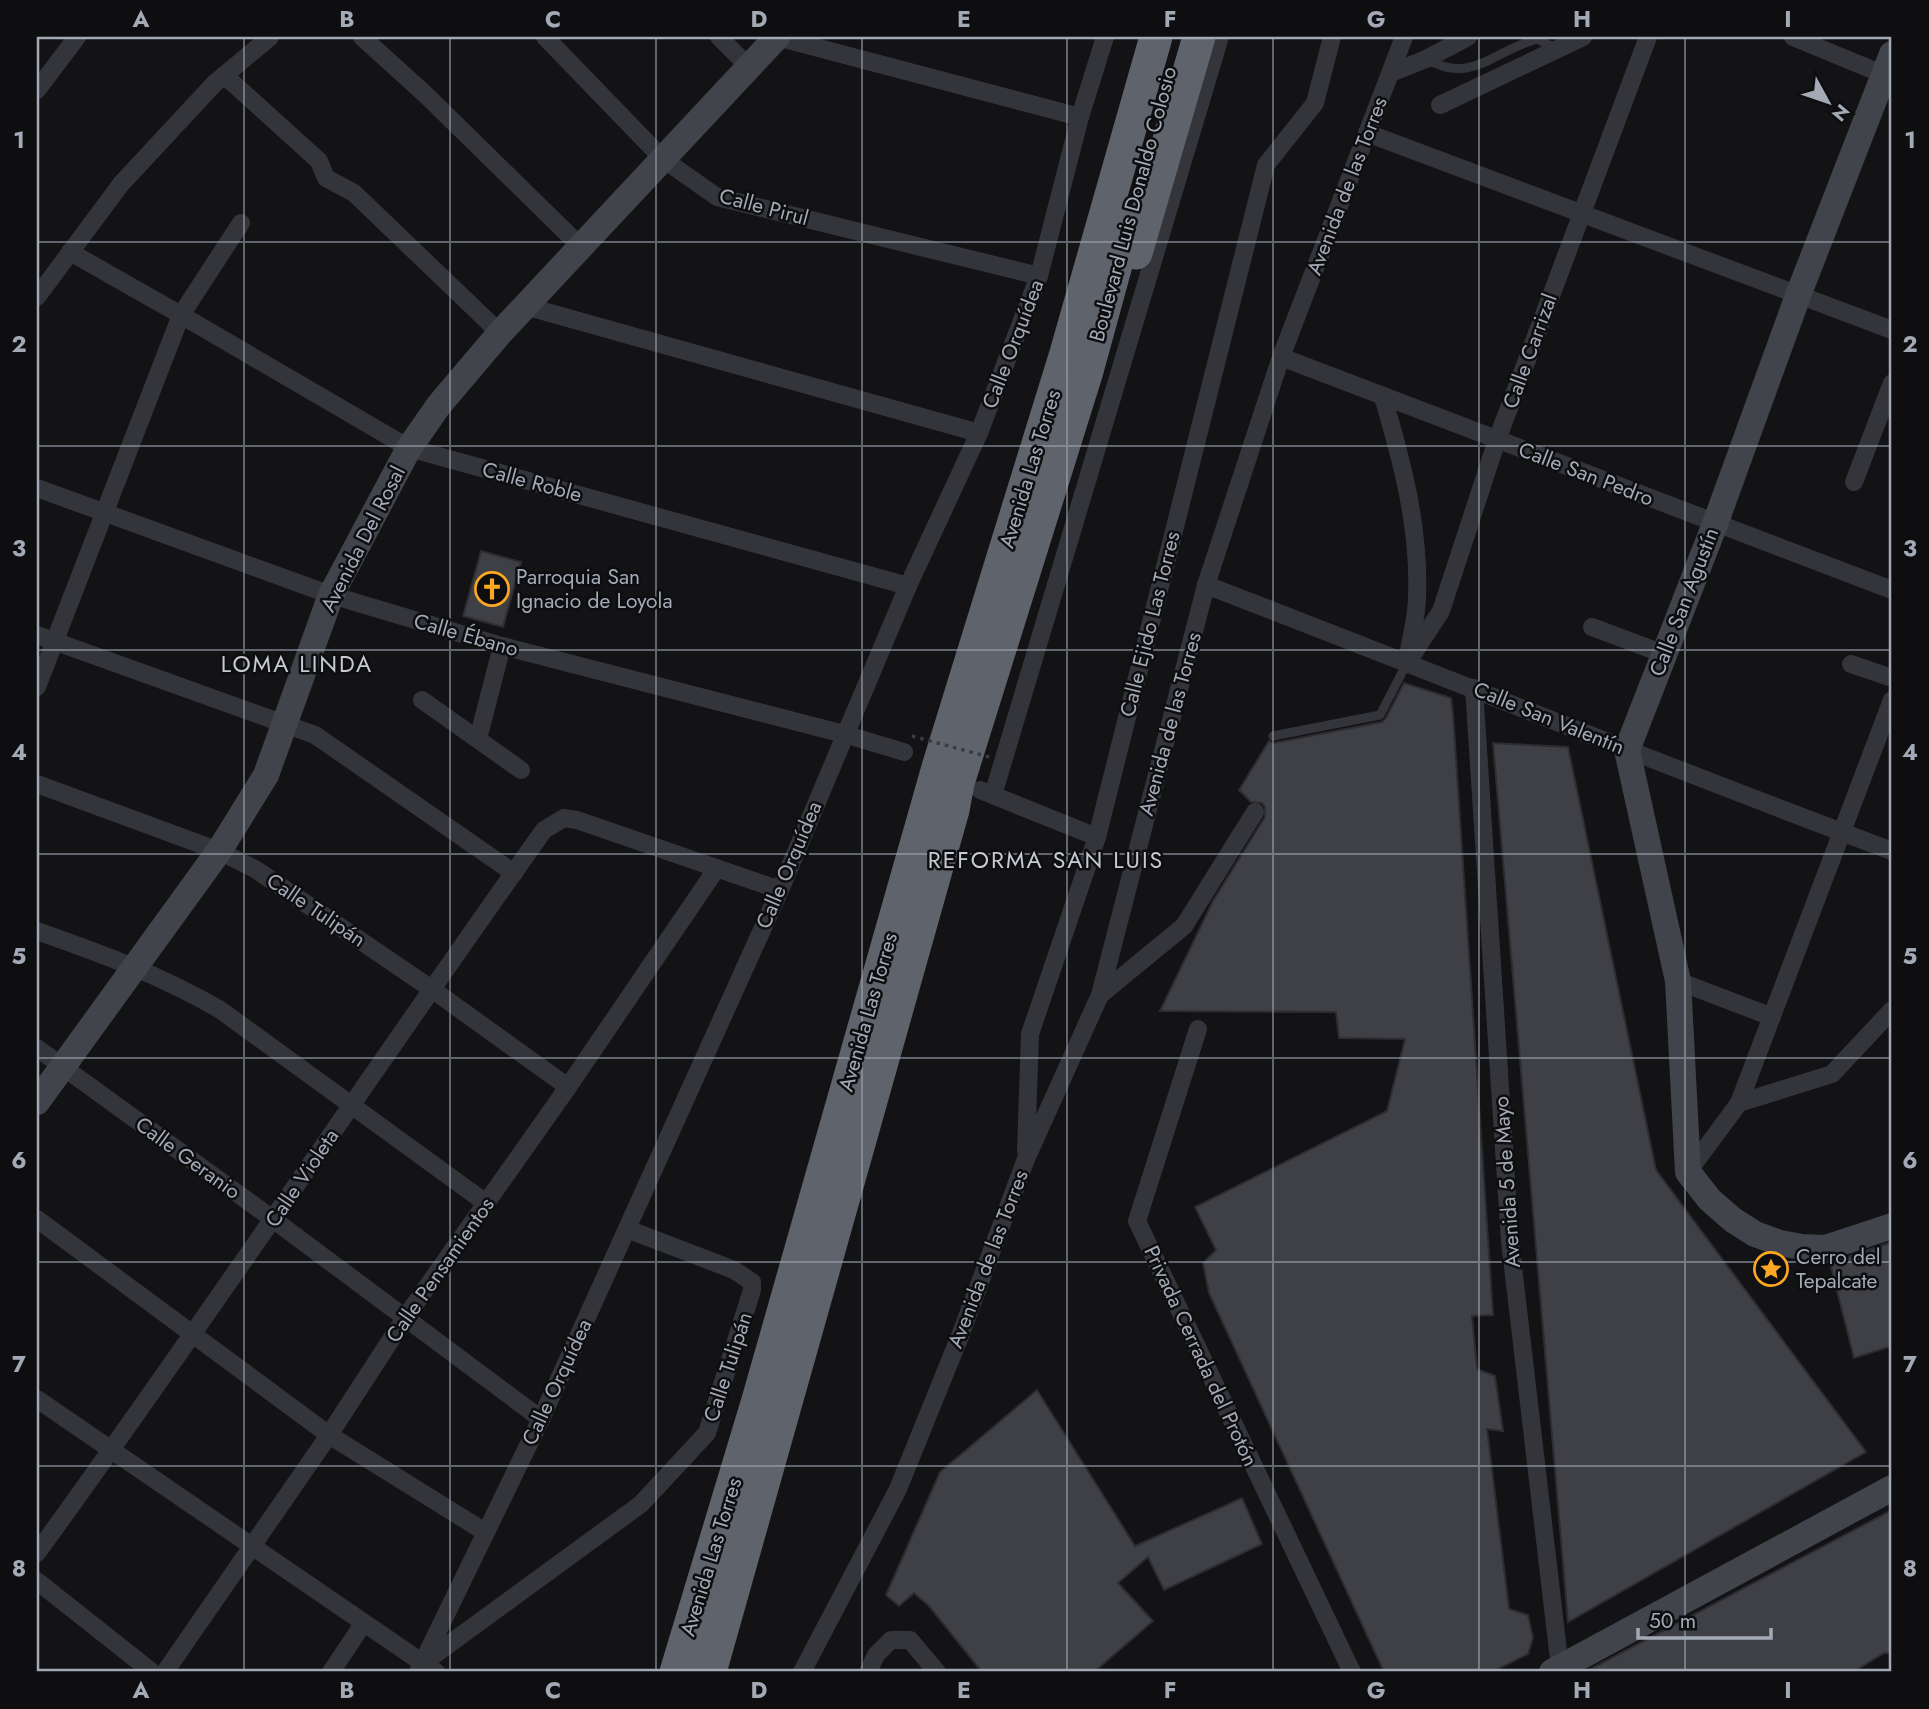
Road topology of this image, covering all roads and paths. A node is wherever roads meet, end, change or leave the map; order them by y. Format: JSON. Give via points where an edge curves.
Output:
{"nodes":[{"id":1,"x":76,"y":37,"type":"edge"},
{"id":2,"x":270,"y":37,"type":"edge"},
{"id":3,"x":362,"y":37,"type":"edge"},
{"id":4,"x":545,"y":37,"type":"edge"},
{"id":5,"x":719,"y":37,"type":"edge"},
{"id":6,"x":777,"y":37,"type":"edge"},
{"id":7,"x":1105,"y":37,"type":"edge"},
{"id":8,"x":1144,"y":37,"type":"edge"},
{"id":9,"x":1156,"y":37,"type":"edge"},
{"id":10,"x":1179,"y":37,"type":"edge"},
{"id":11,"x":1199,"y":37,"type":"edge"},
{"id":12,"x":1220,"y":37,"type":"edge"},
{"id":13,"x":1332,"y":37,"type":"edge"},
{"id":14,"x":1404,"y":37,"type":"edge"},
{"id":15,"x":1468,"y":37,"type":"edge"},
{"id":16,"x":1583,"y":37,"type":"edge"},
{"id":17,"x":1648,"y":37,"type":"edge"},
{"id":18,"x":1793,"y":37,"type":"edge"},
{"id":19,"x":1557,"y":49,"type":"junction"},
{"id":20,"x":1426,"y":59,"type":"junction"},
{"id":21,"x":749,"y":67,"type":"junction"},
{"id":22,"x":1890,"y":69,"type":"edge"},
{"id":23,"x":1391,"y":73,"type":"junction"},
{"id":24,"x":224,"y":75,"type":"junction"},
{"id":25,"x":37,"y":90,"type":"edge"},
{"id":26,"x":1440,"y":104,"type":"dead end"},
{"id":27,"x":1080,"y":117,"type":"junction"},
{"id":28,"x":1367,"y":133,"type":"junction"},
{"id":29,"x":663,"y":159,"type":"junction"},
{"id":30,"x":1582,"y":212,"type":"junction"},
{"id":31,"x":241,"y":223,"type":"dead end"},
{"id":32,"x":580,"y":246,"type":"junction"},
{"id":33,"x":70,"y":252,"type":"junction"},
{"id":34,"x":1106,"y":259,"type":"junction"},
{"id":35,"x":1039,"y":276,"type":"junction"},
{"id":36,"x":1799,"y":293,"type":"junction"},
{"id":37,"x":37,"y":297,"type":"edge"},
{"id":38,"x":525,"y":306,"type":"junction"},
{"id":39,"x":181,"y":315,"type":"junction"},
{"id":40,"x":1892,"y":330,"type":"edge"},
{"id":41,"x":500,"y":333,"type":"junction"},
{"id":42,"x":1280,"y":357,"type":"junction"},
{"id":43,"x":1076,"y":362,"type":"junction"},
{"id":44,"x":1892,"y":383,"type":"edge"},
{"id":45,"x":1383,"y":397,"type":"junction"},
{"id":46,"x":979,"y":433,"type":"junction"},
{"id":47,"x":1497,"y":440,"type":"junction"},
{"id":48,"x":409,"y":448,"type":"junction"},
{"id":49,"x":1854,"y":482,"type":"dead end"},
{"id":50,"x":37,"y":488,"type":"edge"},
{"id":51,"x":104,"y":511,"type":"junction"},
{"id":52,"x":1715,"y":524,"type":"junction"},
{"id":53,"x":1206,"y":585,"type":"junction"},
{"id":54,"x":908,"y":586,"type":"junction"},
{"id":55,"x":1892,"y":590,"type":"edge"},
{"id":56,"x":331,"y":594,"type":"junction"},
{"id":57,"x":1592,"y":627,"type":"dead end"},
{"id":58,"x":45,"y":638,"type":"edge"},
{"id":59,"x":502,"y":646,"type":"junction"},
{"id":60,"x":1664,"y":654,"type":"junction"},
{"id":61,"x":1407,"y":663,"type":"junction"},
{"id":62,"x":1851,"y":664,"type":"dead end"},
{"id":63,"x":1892,"y":678,"type":"edge"},
{"id":64,"x":37,"y":687,"type":"edge"},
{"id":65,"x":1474,"y":688,"type":"junction"},
{"id":66,"x":422,"y":700,"type":"dead end"},
{"id":67,"x":1892,"y":700,"type":"edge"},
{"id":68,"x":283,"y":723,"type":"junction"},
{"id":69,"x":844,"y":734,"type":"junction"},
{"id":70,"x":1273,"y":736,"type":"dead end"},
{"id":71,"x":478,"y":739,"type":"junction"},
{"id":72,"x":908,"y":744,"type":"joint"},
{"id":73,"x":1627,"y":750,"type":"junction"},
{"id":74,"x":989,"y":757,"type":"dead end"},
{"id":75,"x":521,"y":770,"type":"dead end"},
{"id":76,"x":37,"y":784,"type":"edge"},
{"id":77,"x":1255,"y":812,"type":"dead end"},
{"id":78,"x":1843,"y":832,"type":"junction"},
{"id":79,"x":1097,"y":837,"type":"junction"},
{"id":80,"x":219,"y":851,"type":"junction"},
{"id":81,"x":1892,"y":851,"type":"edge"},
{"id":82,"x":717,"y":868,"type":"junction"},
{"id":83,"x":513,"y":873,"type":"junction"},
{"id":84,"x":780,"y":890,"type":"junction"},
{"id":85,"x":37,"y":931,"type":"edge"},
{"id":86,"x":134,"y":965,"type":"junction"},
{"id":87,"x":1678,"y":981,"type":"junction"},
{"id":88,"x":433,"y":990,"type":"junction"},
{"id":89,"x":1100,"y":995,"type":"junction"},
{"id":90,"x":1892,"y":1010,"type":"edge"},
{"id":91,"x":1772,"y":1017,"type":"junction"},
{"id":92,"x":1198,"y":1029,"type":"dead end"},
{"id":93,"x":37,"y":1048,"type":"edge"},
{"id":94,"x":62,"y":1066,"type":"junction"},
{"id":95,"x":568,"y":1087,"type":"junction"},
{"id":96,"x":37,"y":1102,"type":"edge"},
{"id":97,"x":1739,"y":1103,"type":"junction"},
{"id":98,"x":352,"y":1104,"type":"junction"},
{"id":99,"x":1026,"y":1159,"type":"junction"},
{"id":100,"x":1688,"y":1172,"type":"junction"},
{"id":101,"x":486,"y":1203,"type":"junction"},
{"id":102,"x":37,"y":1219,"type":"edge"},
{"id":103,"x":274,"y":1220,"type":"junction"},
{"id":104,"x":1892,"y":1226,"type":"edge"},
{"id":105,"x":627,"y":1229,"type":"junction"},
{"id":106,"x":405,"y":1318,"type":"junction"},
{"id":107,"x":194,"y":1334,"type":"junction"},
{"id":108,"x":37,"y":1399,"type":"edge"},
{"id":109,"x":541,"y":1419,"type":"junction"},
{"id":110,"x":329,"y":1435,"type":"junction"},
{"id":111,"x":112,"y":1450,"type":"junction"},
{"id":112,"x":768,"y":1474,"type":"junction"},
{"id":113,"x":1892,"y":1488,"type":"edge"},
{"id":114,"x":485,"y":1532,"type":"junction"},
{"id":115,"x":254,"y":1546,"type":"junction"},
{"id":116,"x":37,"y":1553,"type":"edge"},
{"id":117,"x":37,"y":1581,"type":"edge"},
{"id":118,"x":363,"y":1624,"type":"junction"},
{"id":119,"x":426,"y":1669,"type":"edge"},
{"id":120,"x":1559,"y":1671,"type":"edge"},
{"id":121,"x":152,"y":1672,"type":"edge"},
{"id":122,"x":165,"y":1672,"type":"edge"},
{"id":123,"x":331,"y":1672,"type":"edge"},
{"id":124,"x":676,"y":1672,"type":"edge"},
{"id":125,"x":710,"y":1672,"type":"edge"},
{"id":126,"x":732,"y":1672,"type":"edge"},
{"id":127,"x":802,"y":1672,"type":"edge"},
{"id":128,"x":868,"y":1672,"type":"edge"},
{"id":129,"x":937,"y":1672,"type":"edge"},
{"id":130,"x":1352,"y":1672,"type":"edge"}],
"edges":[{"from":1,"to":25,"type":"street"},
{"from":2,"to":24,"type":"street"},
{"from":3,"to":32,"type":"street"},
{"from":4,"to":29,"type":"street","name":"Calle Pirul"},
{"from":5,"to":21,"type":"street"},
{"from":6,"to":21,"type":"street","name":"Avenida Del Rosal"},
{"from":6,"to":27,"type":"street"},
{"from":7,"to":27,"type":"street","name":"Calle Orquídea"},
{"from":8,"to":43,"type":"highway","via":[[1069,302]]},
{"from":9,"to":34,"type":"highway","name":"Boulevard Luis Donaldo Colosio"},
{"from":10,"to":34,"type":"highway","name":"Boulevard Luis Donaldo Colosio"},
{"from":11,"to":43,"type":"highway","via":[[1121,303]]},
{"from":12,"to":79,"type":"street","via":[[987,792]]},
{"from":13,"to":79,"type":"street","name":"Calle Ejido Las Torres","via":[[1315,103],[1266,165]]},
{"from":14,"to":23,"type":"street","name":"Avenida de las Torres"},
{"from":15,"to":20,"type":"street"},
{"from":16,"to":19,"type":"street"},
{"from":17,"to":30,"type":"street","name":"Calle Carrizal"},
{"from":18,"to":22,"type":"street"},
{"from":19,"to":20,"type":"lane","via":[[1537,39],[1455,70]]},
{"from":19,"to":26,"type":"street"},
{"from":20,"to":23,"type":"street"},
{"from":21,"to":29,"type":"street","name":"Avenida Del Rosal"},
{"from":22,"to":36,"type":"street","name":"Calle San Agustín"},
{"from":23,"to":28,"type":"street","name":"Avenida de las Torres"},
{"from":24,"to":33,"type":"street","via":[[121,184]]},
{"from":24,"to":41,"type":"street","via":[[319,161],[326,178],[354,194]]},
{"from":27,"to":35,"type":"street","name":"Calle Orquídea"},
{"from":28,"to":30,"type":"street"},
{"from":28,"to":42,"type":"street","name":"Avenida de las Torres"},
{"from":29,"to":32,"type":"street","name":"Avenida Del Rosal"},
{"from":29,"to":35,"type":"street","name":"Calle Pirul","via":[[717,197]]},
{"from":30,"to":36,"type":"street"},
{"from":30,"to":47,"type":"street","name":"Calle Carrizal"},
{"from":31,"to":39,"type":"street"},
{"from":32,"to":38,"type":"street","name":"Avenida Del Rosal"},
{"from":33,"to":37,"type":"street"},
{"from":33,"to":39,"type":"street","name":"Calle Roble"},
{"from":34,"to":43,"type":"highway","name":"Boulevard Luis Donaldo Colosio"},
{"from":35,"to":46,"type":"street","name":"Calle Orquídea"},
{"from":36,"to":40,"type":"street"},
{"from":36,"to":52,"type":"street","name":"Calle San Agustín"},
{"from":38,"to":41,"type":"street","name":"Avenida Del Rosal"},
{"from":38,"to":46,"type":"street"},
{"from":39,"to":48,"type":"street","name":"Calle Roble"},
{"from":39,"to":51,"type":"street"},
{"from":41,"to":48,"type":"street","name":"Avenida Del Rosal"},
{"from":42,"to":45,"type":"street","name":"Calle San Pedro"},
{"from":42,"to":53,"type":"street","name":"Avenida de las Torres"},
{"from":43,"to":112,"type":"highway","name":"Avenida Las Torres"},
{"from":43,"to":124,"type":"highway","name":"Avenida Las Torres","via":[[939,764]]},
{"from":44,"to":49,"type":"street"},
{"from":45,"to":47,"type":"street","name":"Calle San Pedro"},
{"from":45,"to":61,"type":"street","via":[[1403,464],[1414,530],[1417,598]]},
{"from":46,"to":54,"type":"street","name":"Calle Orquídea"},
{"from":47,"to":52,"type":"street","name":"Calle San Pedro"},
{"from":47,"to":61,"type":"street","name":"Calle Carrizal","via":[[1441,611]]},
{"from":48,"to":54,"type":"street","name":"Calle Roble"},
{"from":48,"to":56,"type":"street","name":"Avenida Del Rosal"},
{"from":50,"to":51,"type":"street","name":"Calle Ébano"},
{"from":51,"to":56,"type":"street","name":"Calle Ébano"},
{"from":51,"to":58,"type":"street"},
{"from":52,"to":55,"type":"street","name":"Calle San Pedro"},
{"from":52,"to":60,"type":"street","name":"Calle San Agustín"},
{"from":53,"to":61,"type":"street","name":"Calle San Valentín"},
{"from":53,"to":89,"type":"street","name":"Avenida de las Torres"},
{"from":54,"to":69,"type":"street","name":"Calle Orquídea"},
{"from":56,"to":59,"type":"street","name":"Calle Ébano"},
{"from":56,"to":68,"type":"street","name":"Avenida Del Rosal"},
{"from":57,"to":60,"type":"street"},
{"from":58,"to":64,"type":"street"},
{"from":58,"to":68,"type":"street"},
{"from":59,"to":69,"type":"street","name":"Calle Ébano"},
{"from":59,"to":71,"type":"street"},
{"from":60,"to":73,"type":"street","name":"Calle San Agustín"},
{"from":61,"to":65,"type":"street","name":"Calle San Valentín"},
{"from":61,"to":70,"type":"lane","via":[[1380,715]]},
{"from":62,"to":63,"type":"street"},
{"from":65,"to":73,"type":"street","name":"Calle San Valentín"},
{"from":65,"to":120,"type":"street","name":"Avenida 5 de Mayo","via":[[1510,1241]]},
{"from":66,"to":71,"type":"street"},
{"from":67,"to":78,"type":"street"},
{"from":68,"to":80,"type":"street","name":"Avenida Del Rosal","via":[[266,775]]},
{"from":68,"to":83,"type":"street","via":[[315,735]]},
{"from":69,"to":72,"type":"street","name":"Calle Ébano"},
{"from":69,"to":84,"type":"street","name":"Calle Orquídea"},
{"from":71,"to":75,"type":"street"},
{"from":72,"to":74,"type":"path","bridge":true},
{"from":73,"to":78,"type":"street","name":"Calle San Valentín"},
{"from":73,"to":87,"type":"street"},
{"from":76,"to":80,"type":"street","name":"Calle Tulipán"},
{"from":77,"to":89,"type":"street","via":[[1184,926]]},
{"from":78,"to":81,"type":"street","name":"Calle San Valentín"},
{"from":78,"to":91,"type":"street"},
{"from":79,"to":99,"type":"street","name":"Calle Ejido Las Torres","via":[[1030,1034]]},
{"from":80,"to":86,"type":"street","name":"Avenida Del Rosal"},
{"from":80,"to":88,"type":"street","name":"Calle Tulipán","via":[[275,881]]},
{"from":82,"to":83,"type":"street","name":"Calle Violeta","via":[[564,818],[544,830]]},
{"from":82,"to":84,"type":"street"},
{"from":82,"to":95,"type":"street","name":"Calle Pensamientos"},
{"from":83,"to":88,"type":"street","name":"Calle Violeta"},
{"from":84,"to":105,"type":"street","name":"Calle Orquídea"},
{"from":85,"to":86,"type":"street"},
{"from":86,"to":94,"type":"street","name":"Avenida Del Rosal"},
{"from":86,"to":98,"type":"street","via":[[219,1009]]},
{"from":87,"to":91,"type":"street"},
{"from":87,"to":100,"type":"street"},
{"from":88,"to":95,"type":"street","name":"Calle Tulipán"},
{"from":88,"to":98,"type":"street","name":"Calle Violeta"},
{"from":89,"to":99,"type":"street","name":"Avenida de las Torres"},
{"from":90,"to":97,"type":"street","via":[[1832,1074]]},
{"from":91,"to":97,"type":"street"},
{"from":92,"to":130,"type":"street","name":"Privada Cerrada del Protón","via":[[1137,1221]]},
{"from":93,"to":94,"type":"street","name":"Calle Geranio"},
{"from":94,"to":96,"type":"street","name":"Avenida Del Rosal"},
{"from":94,"to":103,"type":"street","name":"Calle Geranio"},
{"from":95,"to":101,"type":"street","name":"Calle Pensamientos"},
{"from":97,"to":100,"type":"street"},
{"from":98,"to":101,"type":"street"},
{"from":98,"to":103,"type":"street","name":"Calle Violeta"},
{"from":99,"to":127,"type":"street","name":"Avenida de las Torres","via":[[898,1489]]},
{"from":100,"to":104,"type":"street","via":[[1733,1220],[1780,1243],[1825,1248]]},
{"from":101,"to":106,"type":"street","name":"Calle Pensamientos"},
{"from":102,"to":107,"type":"street"},
{"from":103,"to":106,"type":"street","name":"Calle Geranio"},
{"from":103,"to":107,"type":"street","name":"Calle Violeta"},
{"from":105,"to":109,"type":"street","name":"Calle Orquídea"},
{"from":105,"to":119,"type":"street","name":"Calle Tulipán","via":[[734,1270],[752,1282],[707,1433],[641,1504]]},
{"from":106,"to":109,"type":"street","name":"Calle Geranio"},
{"from":106,"to":110,"type":"street","name":"Calle Pensamientos"},
{"from":107,"to":110,"type":"street"},
{"from":107,"to":111,"type":"street","name":"Calle Violeta"},
{"from":108,"to":111,"type":"street"},
{"from":109,"to":114,"type":"street","name":"Calle Orquídea"},
{"from":110,"to":114,"type":"street"},
{"from":110,"to":115,"type":"street","name":"Calle Pensamientos"},
{"from":111,"to":115,"type":"street"},
{"from":111,"to":116,"type":"street","name":"Calle Violeta"},
{"from":112,"to":125,"type":"highway","name":"Avenida Las Torres"},
{"from":112,"to":126,"type":"highway","via":[[774,1524]]},
{"from":113,"to":120,"type":"street"},
{"from":114,"to":119,"type":"street","name":"Calle Orquídea"},
{"from":115,"to":118,"type":"street"},
{"from":115,"to":122,"type":"street","name":"Calle Pensamientos"},
{"from":117,"to":121,"type":"street"},
{"from":118,"to":119,"type":"street"},
{"from":118,"to":123,"type":"street"},
{"from":128,"to":129,"type":"street","via":[[891,1640],[910,1640]]}]}
